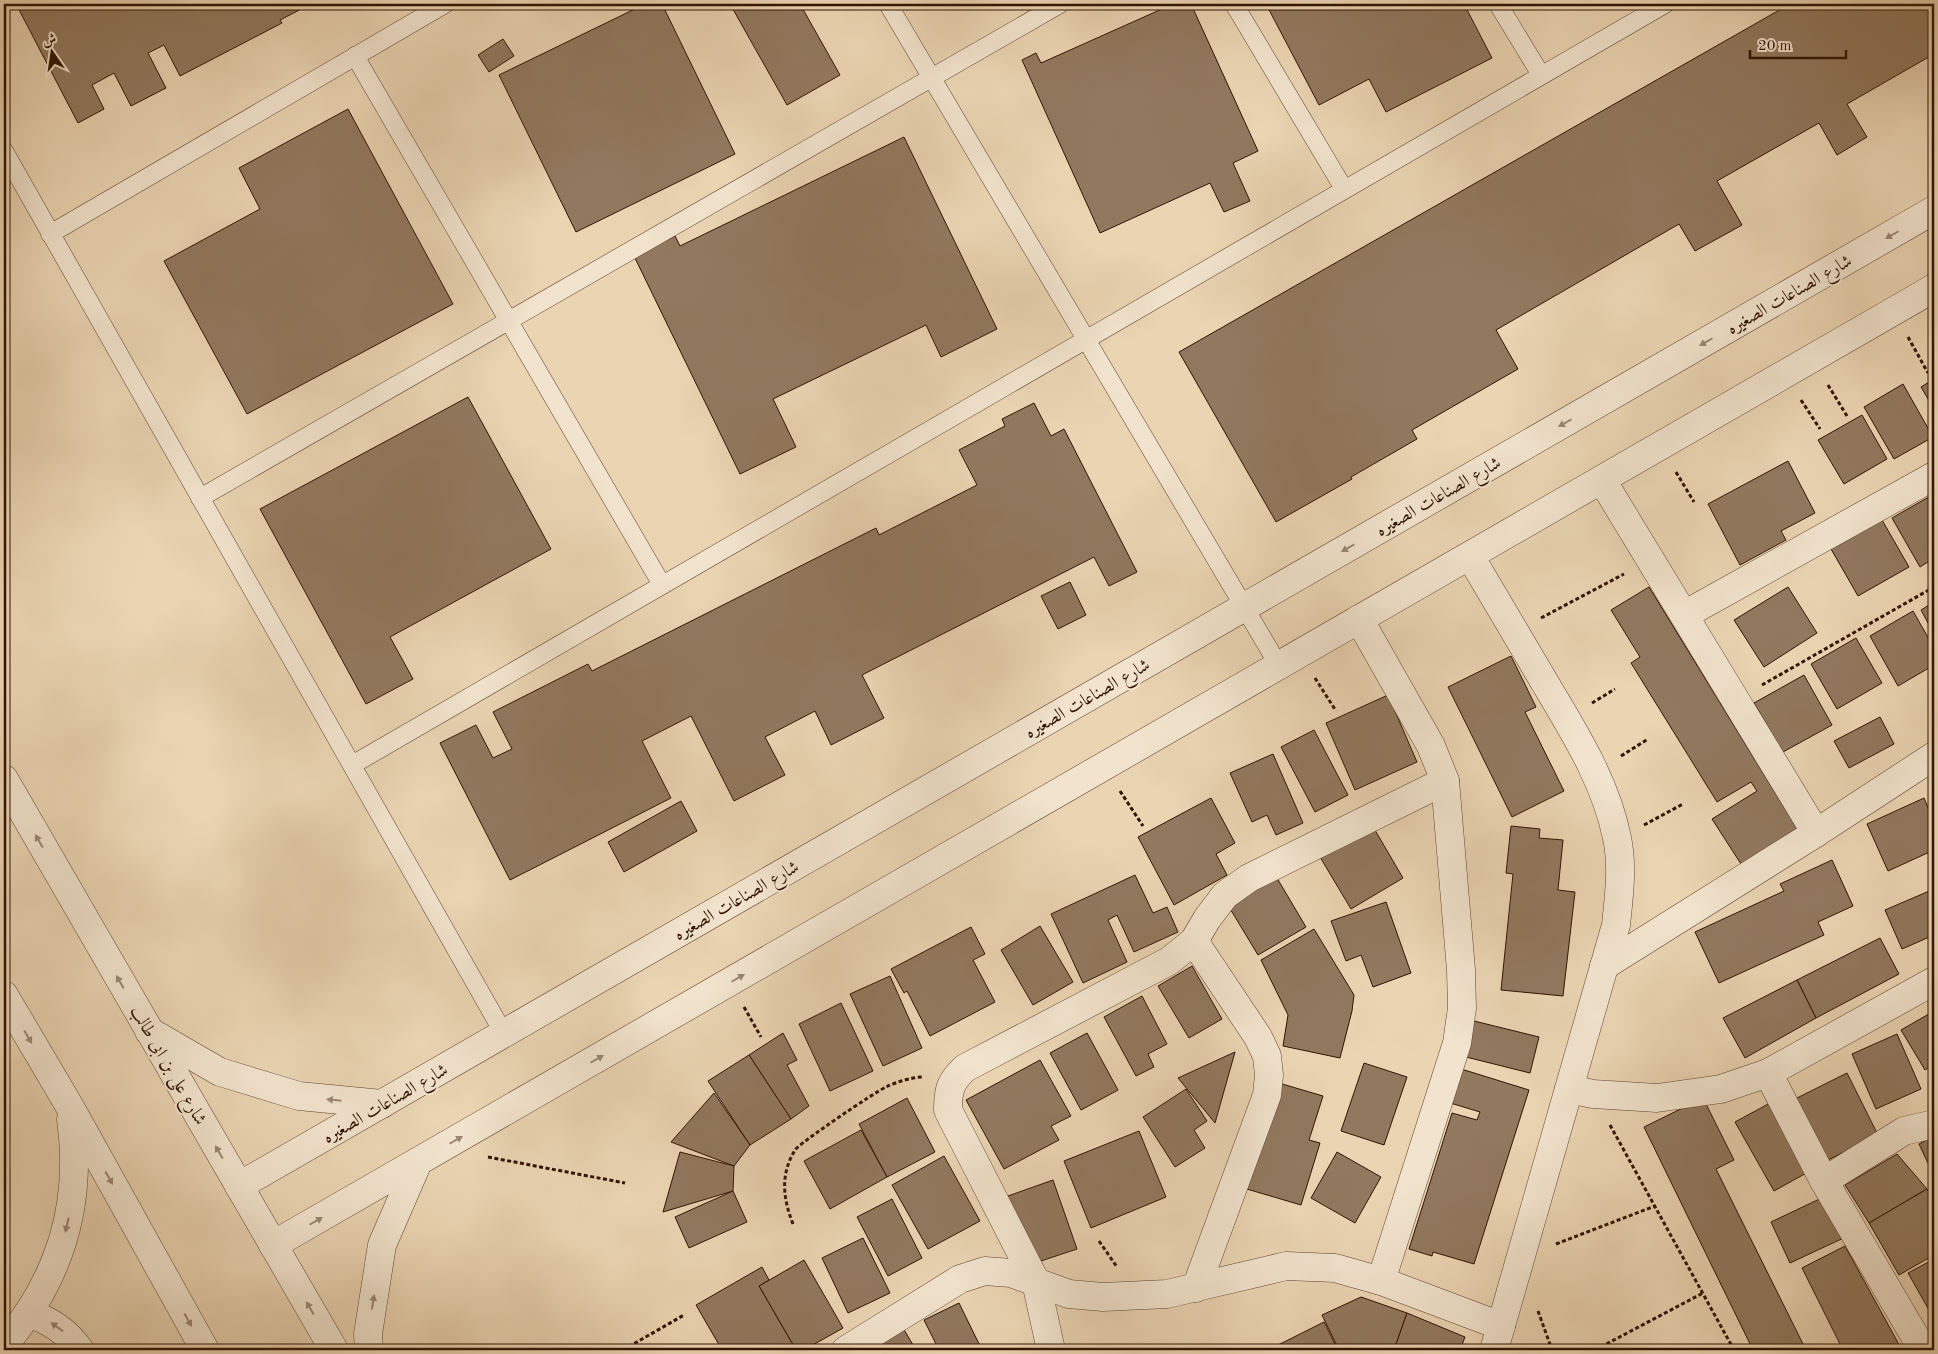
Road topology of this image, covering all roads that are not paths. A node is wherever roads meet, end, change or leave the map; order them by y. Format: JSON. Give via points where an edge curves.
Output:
{"nodes":[{"id":1,"x":445,"y":4,"type":"edge"},
{"id":2,"x":888,"y":4,"type":"edge"},
{"id":3,"x":1060,"y":4,"type":"edge"},
{"id":4,"x":1234,"y":4,"type":"edge"},
{"id":5,"x":1498,"y":4,"type":"edge"},
{"id":6,"x":1665,"y":4,"type":"edge"},
{"id":7,"x":355,"y":56,"type":"junction"},
{"id":8,"x":1541,"y":75,"type":"junction"},
{"id":9,"x":932,"y":78,"type":"junction"},
{"id":10,"x":4,"y":151,"type":"edge"},
{"id":11,"x":1344,"y":190,"type":"junction"},
{"id":12,"x":1934,"y":210,"type":"edge"},
{"id":13,"x":50,"y":234,"type":"junction"},
{"id":14,"x":1934,"y":288,"type":"edge"},
{"id":15,"x":508,"y":321,"type":"junction"},
{"id":16,"x":1086,"y":339,"type":"junction"},
{"id":17,"x":1934,"y":476,"type":"edge"},
{"id":18,"x":1602,"y":480,"type":"junction"},
{"id":19,"x":200,"y":498,"type":"junction"},
{"id":20,"x":1470,"y":556,"type":"junction"},
{"id":21,"x":662,"y":585,"type":"junction"},
{"id":22,"x":1245,"y":608,"type":"junction"},
{"id":23,"x":1684,"y":615,"type":"junction"},
{"id":24,"x":1359,"y":619,"type":"junction"},
{"id":25,"x":1289,"y":660,"type":"junction"},
{"id":26,"x":1934,"y":756,"type":"edge"},
{"id":27,"x":352,"y":765,"type":"junction"},
{"id":28,"x":4,"y":779,"type":"edge"},
{"id":29,"x":1445,"y":781,"type":"junction"},
{"id":30,"x":1816,"y":833,"type":"junction"},
{"id":31,"x":1194,"y":941,"type":"junction"},
{"id":32,"x":1604,"y":966,"type":"junction"},
{"id":33,"x":1934,"y":981,"type":"edge"},
{"id":34,"x":4,"y":995,"type":"edge"},
{"id":35,"x":148,"y":1030,"type":"junction"},
{"id":36,"x":504,"y":1034,"type":"junction"},
{"id":37,"x":1768,"y":1073,"type":"junction"},
{"id":38,"x":1581,"y":1091,"type":"junction"},
{"id":39,"x":382,"y":1104,"type":"junction"},
{"id":40,"x":70,"y":1107,"type":"junction"},
{"id":41,"x":1934,"y":1124,"type":"edge"},
{"id":42,"x":418,"y":1162,"type":"junction"},
{"id":43,"x":1824,"y":1181,"type":"junction"},
{"id":44,"x":239,"y":1186,"type":"junction"},
{"id":45,"x":274,"y":1245,"type":"junction"},
{"id":46,"x":1382,"y":1281,"type":"junction"},
{"id":47,"x":1036,"y":1282,"type":"junction"},
{"id":48,"x":1196,"y":1288,"type":"junction"},
{"id":49,"x":28,"y":1313,"type":"junction"},
{"id":50,"x":1498,"y":1338,"type":"edge"},
{"id":51,"x":4,"y":1345,"type":"edge"},
{"id":52,"x":80,"y":1350,"type":"edge"},
{"id":53,"x":205,"y":1350,"type":"edge"},
{"id":54,"x":334,"y":1350,"type":"edge"},
{"id":55,"x":369,"y":1350,"type":"edge"},
{"id":56,"x":846,"y":1350,"type":"edge"},
{"id":57,"x":1051,"y":1350,"type":"edge"},
{"id":58,"x":1923,"y":1350,"type":"edge"}],
"edges":[{"from":1,"to":7,"type":"lane"},
{"from":2,"to":9,"type":"lane"},
{"from":3,"to":9,"type":"lane"},
{"from":4,"to":11,"type":"lane"},
{"from":5,"to":8,"type":"lane"},
{"from":6,"to":8,"type":"lane"},
{"from":7,"to":13,"type":"lane"},
{"from":7,"to":15,"type":"lane"},
{"from":8,"to":11,"type":"lane"},
{"from":9,"to":15,"type":"lane"},
{"from":9,"to":16,"type":"lane"},
{"from":10,"to":13,"type":"lane"},
{"from":11,"to":16,"type":"lane"},
{"from":12,"to":22,"type":"street","name":"شارع الصناعات الصغيره","one_way":true},
{"from":13,"to":19,"type":"lane"},
{"from":14,"to":18,"type":"street"},
{"from":15,"to":19,"type":"lane"},
{"from":15,"to":21,"type":"lane"},
{"from":16,"to":21,"type":"lane"},
{"from":16,"to":22,"type":"lane"},
{"from":17,"to":23,"type":"street"},
{"from":18,"to":20,"type":"street"},
{"from":18,"to":23,"type":"street"},
{"from":19,"to":27,"type":"lane"},
{"from":20,"to":24,"type":"street"},
{"from":20,"to":32,"type":"street","via":[[1567,719],[1609,805],[1618,839],[1621,882],[1616,925]]},
{"from":21,"to":27,"type":"lane"},
{"from":22,"to":25,"type":"lane"},
{"from":22,"to":36,"type":"street","name":"شارع الصناعات الصغيره"},
{"from":23,"to":30,"type":"street"},
{"from":24,"to":25,"type":"street"},
{"from":24,"to":29,"type":"street","via":[[1431,746]]},
{"from":42,"to":25,"type":"street","one_way":true},
{"from":26,"to":30,"type":"street"},
{"from":27,"to":36,"type":"lane"},
{"from":35,"to":28,"type":"street","name":"شارع على بن ابى طالب","one_way":true},
{"from":29,"to":31,"type":"street","via":[[1249,878],[1225,895]]},
{"from":29,"to":46,"type":"street","via":[[1462,1008],[1457,1044]]},
{"from":30,"to":32,"type":"street"},
{"from":31,"to":47,"type":"street","via":[[1169,961],[965,1068],[954,1079],[948,1094],[948,1110]]},
{"from":31,"to":48,"type":"street","via":[[1258,1037],[1267,1056],[1269,1075],[1267,1095]]},
{"from":32,"to":38,"type":"street"},
{"from":33,"to":37,"type":"street"},
{"from":34,"to":40,"type":"street","one_way":true},
{"from":39,"to":35,"type":"street","one_way":true,"via":[[299,1096],[220,1072]]},
{"from":44,"to":35,"type":"street","name":"شارع على بن ابى طالب","one_way":true},
{"from":36,"to":39,"type":"street","name":"شارع الصناعات الصغيره"},
{"from":37,"to":38,"type":"street","via":[[1721,1089],[1658,1098]]},
{"from":37,"to":43,"type":"street"},
{"from":38,"to":50,"type":"street","via":[[1521,1257]]},
{"from":39,"to":44,"type":"street","name":"شارع الصناعات الصغيره"},
{"from":40,"to":49,"type":"street","one_way":true,"via":[[74,1159],[70,1210],[51,1272]]},
{"from":40,"to":53,"type":"street","one_way":true},
{"from":41,"to":43,"type":"street","via":[[1904,1131]]},
{"from":45,"to":42,"type":"street","one_way":true},
{"from":55,"to":42,"type":"street","one_way":true,"via":[[368,1334],[382,1245]]},
{"from":43,"to":58,"type":"street"},
{"from":44,"to":45,"type":"street","name":"شارع على بن ابى طالب"},
{"from":54,"to":45,"type":"street","name":"شارع على بن ابى طالب","one_way":true},
{"from":46,"to":48,"type":"street","via":[[1335,1268],[1286,1266]]},
{"from":46,"to":50,"type":"street"},
{"from":47,"to":48,"type":"street","via":[[1069,1294],[1103,1297],[1167,1294]]},
{"from":47,"to":56,"type":"street","via":[[1012,1273],[985,1271],[960,1279]]},
{"from":47,"to":57,"type":"street"},
{"from":49,"to":51,"type":"street"},
{"from":52,"to":49,"type":"street","one_way":true,"via":[[59,1327]]}]}
